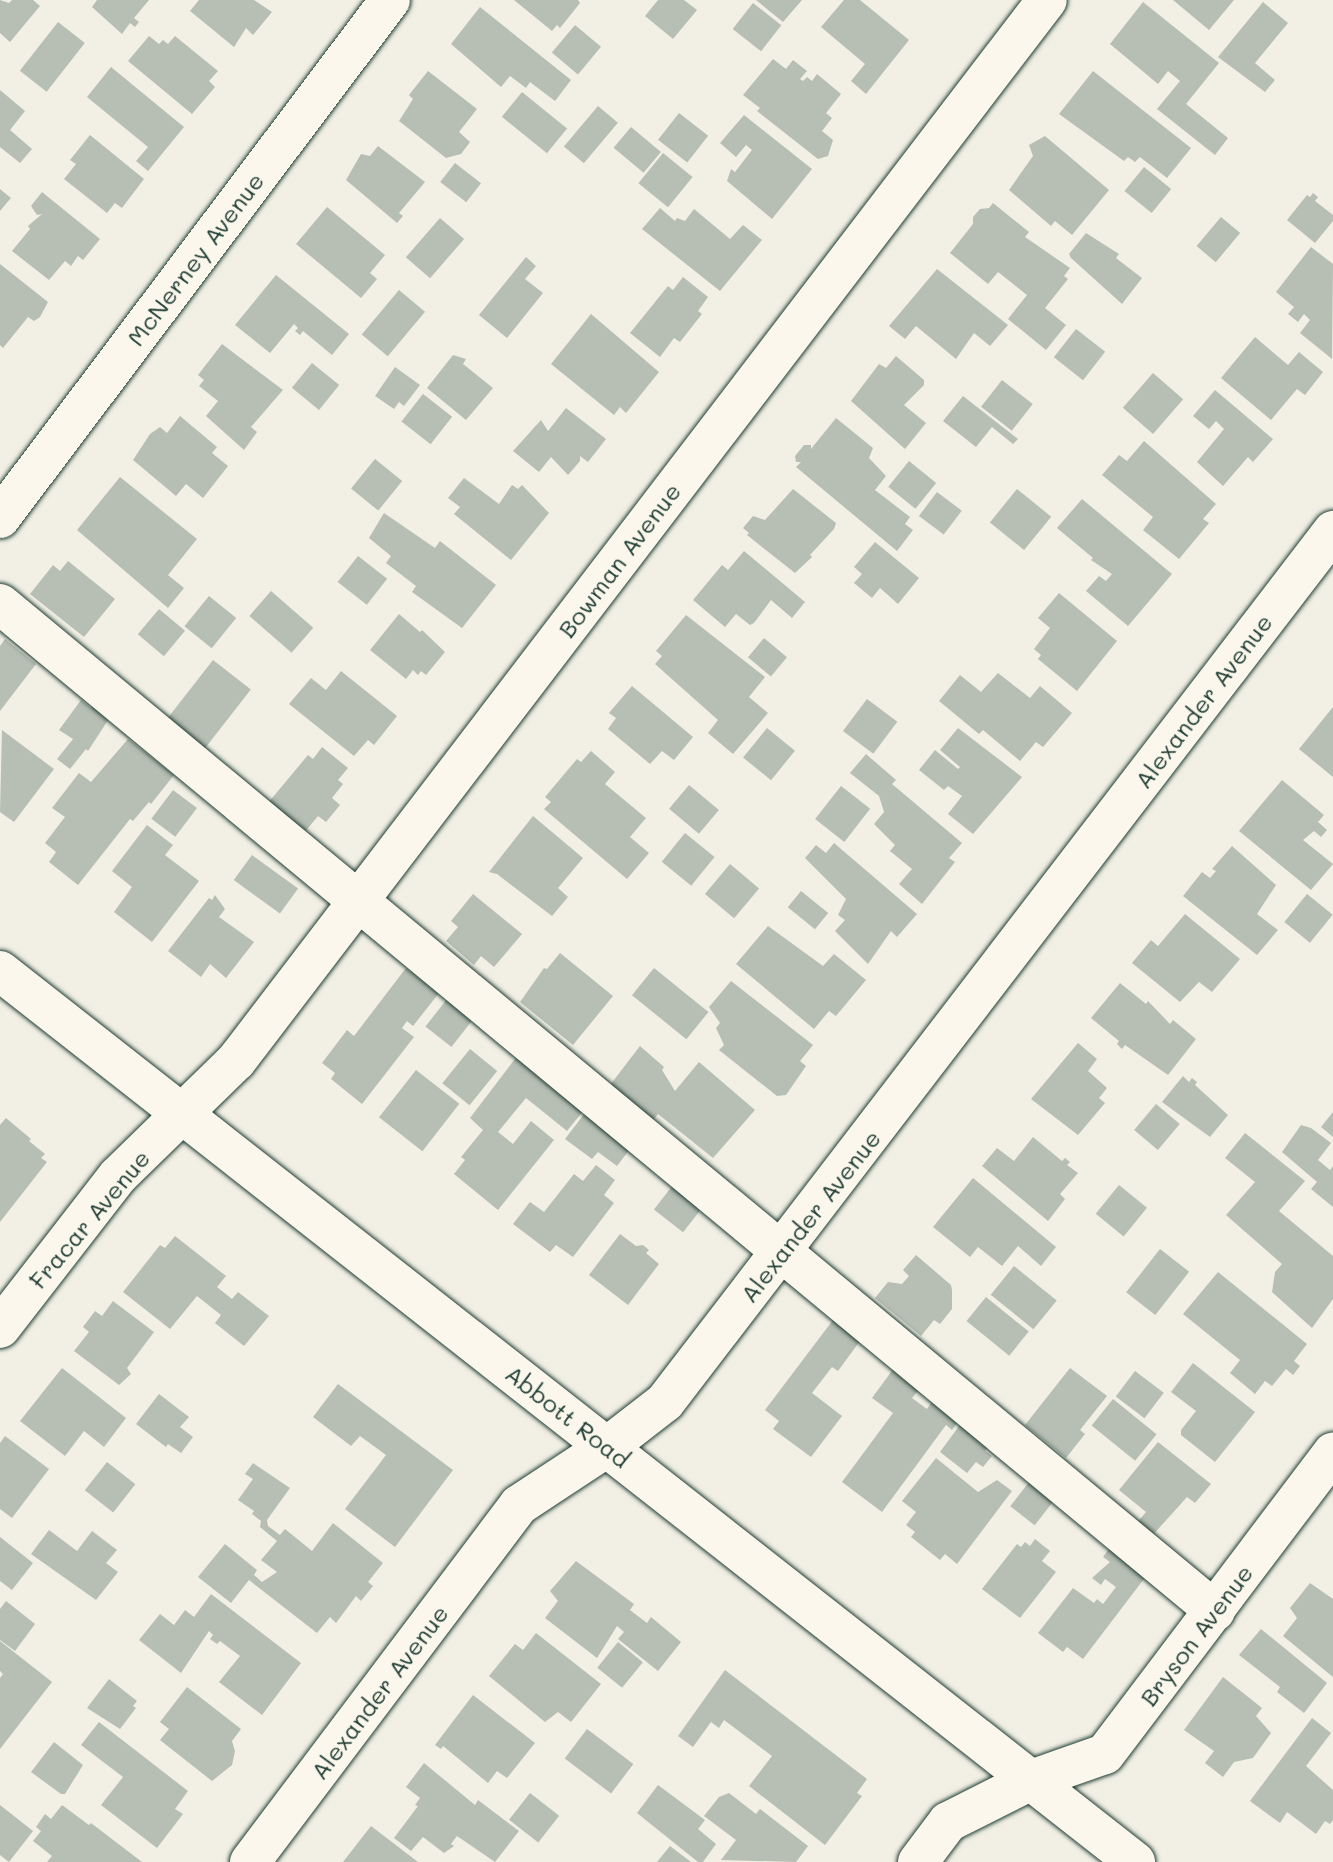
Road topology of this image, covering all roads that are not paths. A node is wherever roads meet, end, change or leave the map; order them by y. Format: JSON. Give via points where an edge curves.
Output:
{"nodes":[{"id":1,"x":390,"y":0,"type":"edge"},
{"id":2,"x":1047,"y":0,"type":"edge"},
{"id":3,"x":0,"y":518,"type":"edge"},
{"id":4,"x":1333,"y":531,"type":"edge"},
{"id":5,"x":0,"y":604,"type":"edge"},
{"id":6,"x":358,"y":902,"type":"junction"},
{"id":7,"x":0,"y":971,"type":"edge"},
{"id":8,"x":182,"y":1114,"type":"junction"},
{"id":9,"x":781,"y":1254,"type":"junction"},
{"id":10,"x":0,"y":1328,"type":"edge"},
{"id":11,"x":607,"y":1447,"type":"junction"},
{"id":12,"x":1333,"y":1453,"type":"edge"},
{"id":13,"x":1215,"y":1611,"type":"junction"},
{"id":14,"x":1031,"y":1780,"type":"junction"},
{"id":15,"x":250,"y":1862,"type":"edge"},
{"id":16,"x":918,"y":1862,"type":"edge"},
{"id":17,"x":1135,"y":1862,"type":"edge"}],
"edges":[{"from":1,"to":3,"type":"street","name":"McNerney Avenue"},
{"from":2,"to":6,"type":"street","name":"Bowman Avenue"},
{"from":4,"to":9,"type":"street","name":"Alexander Avenue"},
{"from":5,"to":6,"type":"street"},
{"from":6,"to":8,"type":"street","name":"Bowman Avenue","via":[[236,1061]]},
{"from":6,"to":9,"type":"street"},
{"from":7,"to":8,"type":"street","name":"Abbott Road"},
{"from":8,"to":10,"type":"street","name":"Fracar Avenue","via":[[118,1176]]},
{"from":8,"to":11,"type":"street","name":"Abbott Road"},
{"from":9,"to":11,"type":"street","name":"Alexander Avenue","via":[[665,1402]]},
{"from":9,"to":13,"type":"street"},
{"from":11,"to":14,"type":"street","name":"Abbott Road"},
{"from":11,"to":15,"type":"street","name":"Alexander Avenue","via":[[519,1505]]},
{"from":12,"to":13,"type":"street","name":"Bryson Avenue"},
{"from":13,"to":14,"type":"street","name":"Bryson Avenue","via":[[1105,1754]]},
{"from":14,"to":16,"type":"street","name":"Bryson Avenue","via":[[948,1822]]},
{"from":14,"to":17,"type":"street","name":"Abbott Road"}]}
